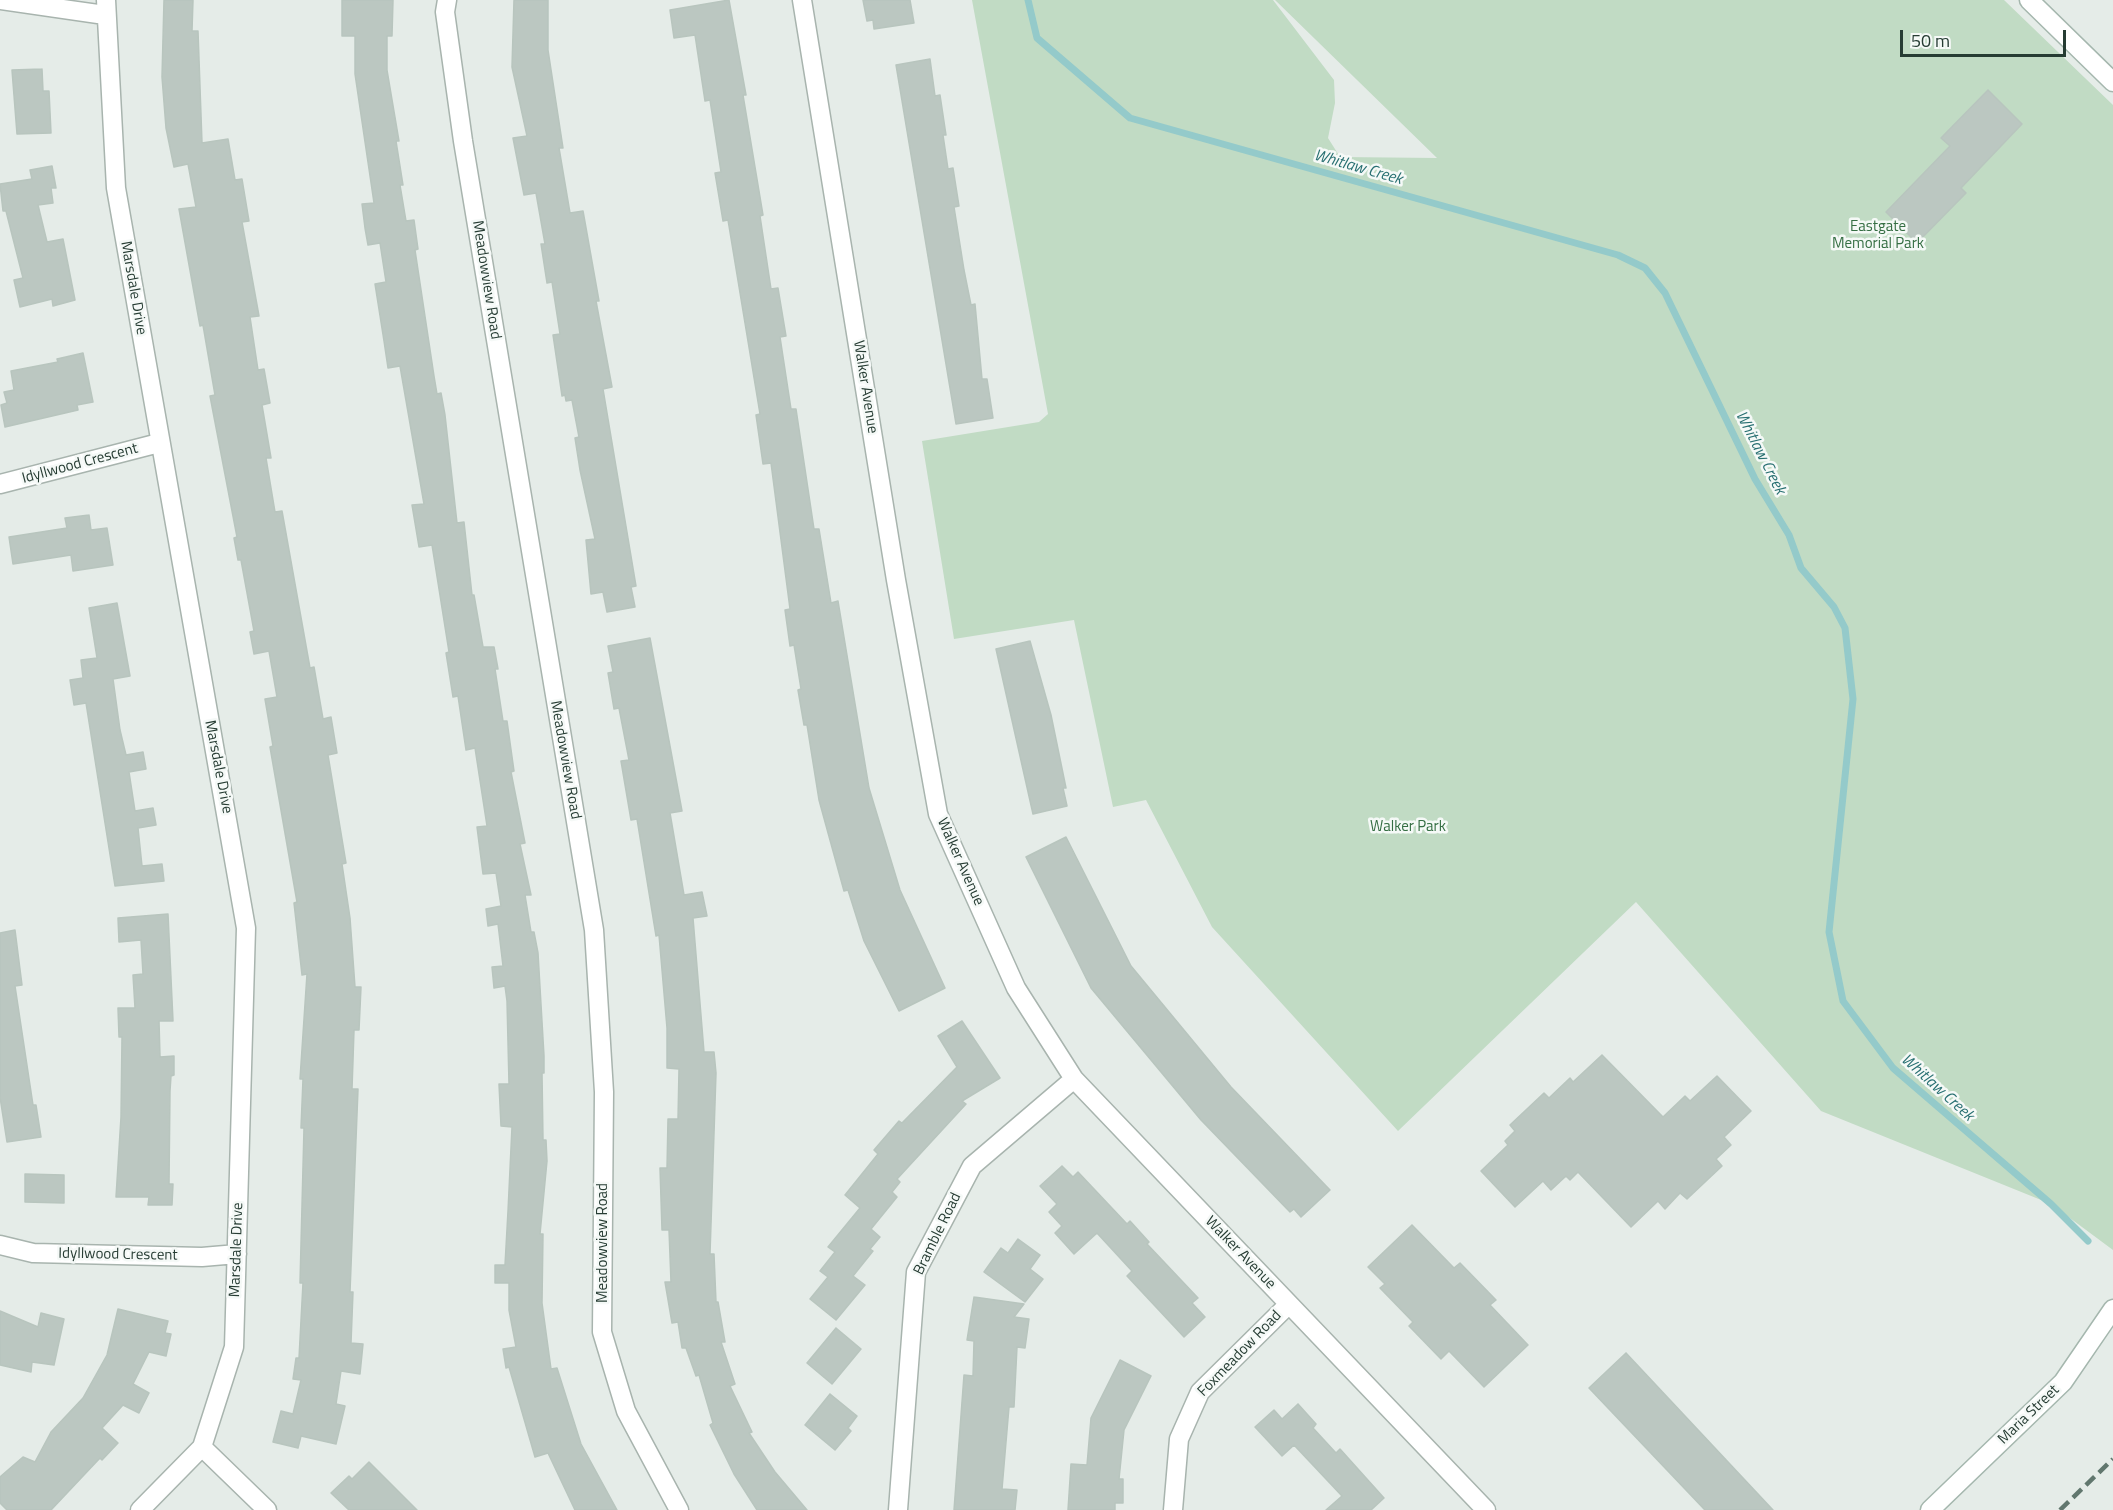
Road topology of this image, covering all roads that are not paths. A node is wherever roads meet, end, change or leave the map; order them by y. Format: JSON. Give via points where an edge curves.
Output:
{"nodes":[{"id":1,"x":0,"y":0,"type":"edge"},
{"id":2,"x":447,"y":0,"type":"edge"},
{"id":3,"x":802,"y":0,"type":"edge"},
{"id":4,"x":2029,"y":0,"type":"edge"},
{"id":5,"x":106,"y":8,"type":"edge"},
{"id":6,"x":2113,"y":82,"type":"edge"},
{"id":7,"x":159,"y":443,"type":"junction"},
{"id":8,"x":0,"y":484,"type":"edge"},
{"id":9,"x":1074,"y":1079,"type":"junction"},
{"id":10,"x":0,"y":1245,"type":"edge"},
{"id":11,"x":237,"y":1254,"type":"junction"},
{"id":12,"x":1288,"y":1304,"type":"junction"},
{"id":13,"x":2113,"y":1309,"type":"edge"},
{"id":14,"x":202,"y":1446,"type":"junction"},
{"id":15,"x":140,"y":1510,"type":"edge"},
{"id":16,"x":267,"y":1510,"type":"edge"},
{"id":17,"x":679,"y":1510,"type":"edge"},
{"id":18,"x":898,"y":1510,"type":"edge"},
{"id":19,"x":1173,"y":1510,"type":"edge"},
{"id":20,"x":1486,"y":1510,"type":"edge"},
{"id":21,"x":1930,"y":1510,"type":"edge"}],
"edges":[{"from":1,"to":5,"type":"street"},
{"from":2,"to":17,"type":"street","name":"Meadowview Road","via":[[445,12],[463,141],[594,930],[604,1092],[602,1332],[626,1411]]},
{"from":3,"to":9,"type":"street","name":"Walker Avenue","via":[[938,814],[1016,988]]},
{"from":4,"to":6,"type":"street"},
{"from":5,"to":7,"type":"street","name":"Marsdale Drive","via":[[116,188]]},
{"from":7,"to":8,"type":"street","name":"Idyllwood Crescent"},
{"from":7,"to":11,"type":"street","name":"Marsdale Drive","via":[[246,928]]},
{"from":9,"to":12,"type":"street","name":"Walker Avenue"},
{"from":9,"to":18,"type":"street","name":"Bramble Road","via":[[972,1166],[916,1272]]},
{"from":10,"to":11,"type":"street","name":"Idyllwood Crescent","via":[[33,1253],[202,1257]]},
{"from":11,"to":14,"type":"street","name":"Marsdale Drive","via":[[234,1347]]},
{"from":12,"to":19,"type":"street","name":"Foxmeadow Road","via":[[1200,1392],[1179,1439]]},
{"from":12,"to":20,"type":"street","name":"Walker Avenue"},
{"from":13,"to":21,"type":"street","name":"Maria Street","via":[[2063,1382]]},
{"from":14,"to":15,"type":"street","name":"Marsdale Drive"},
{"from":14,"to":16,"type":"street"}]}
